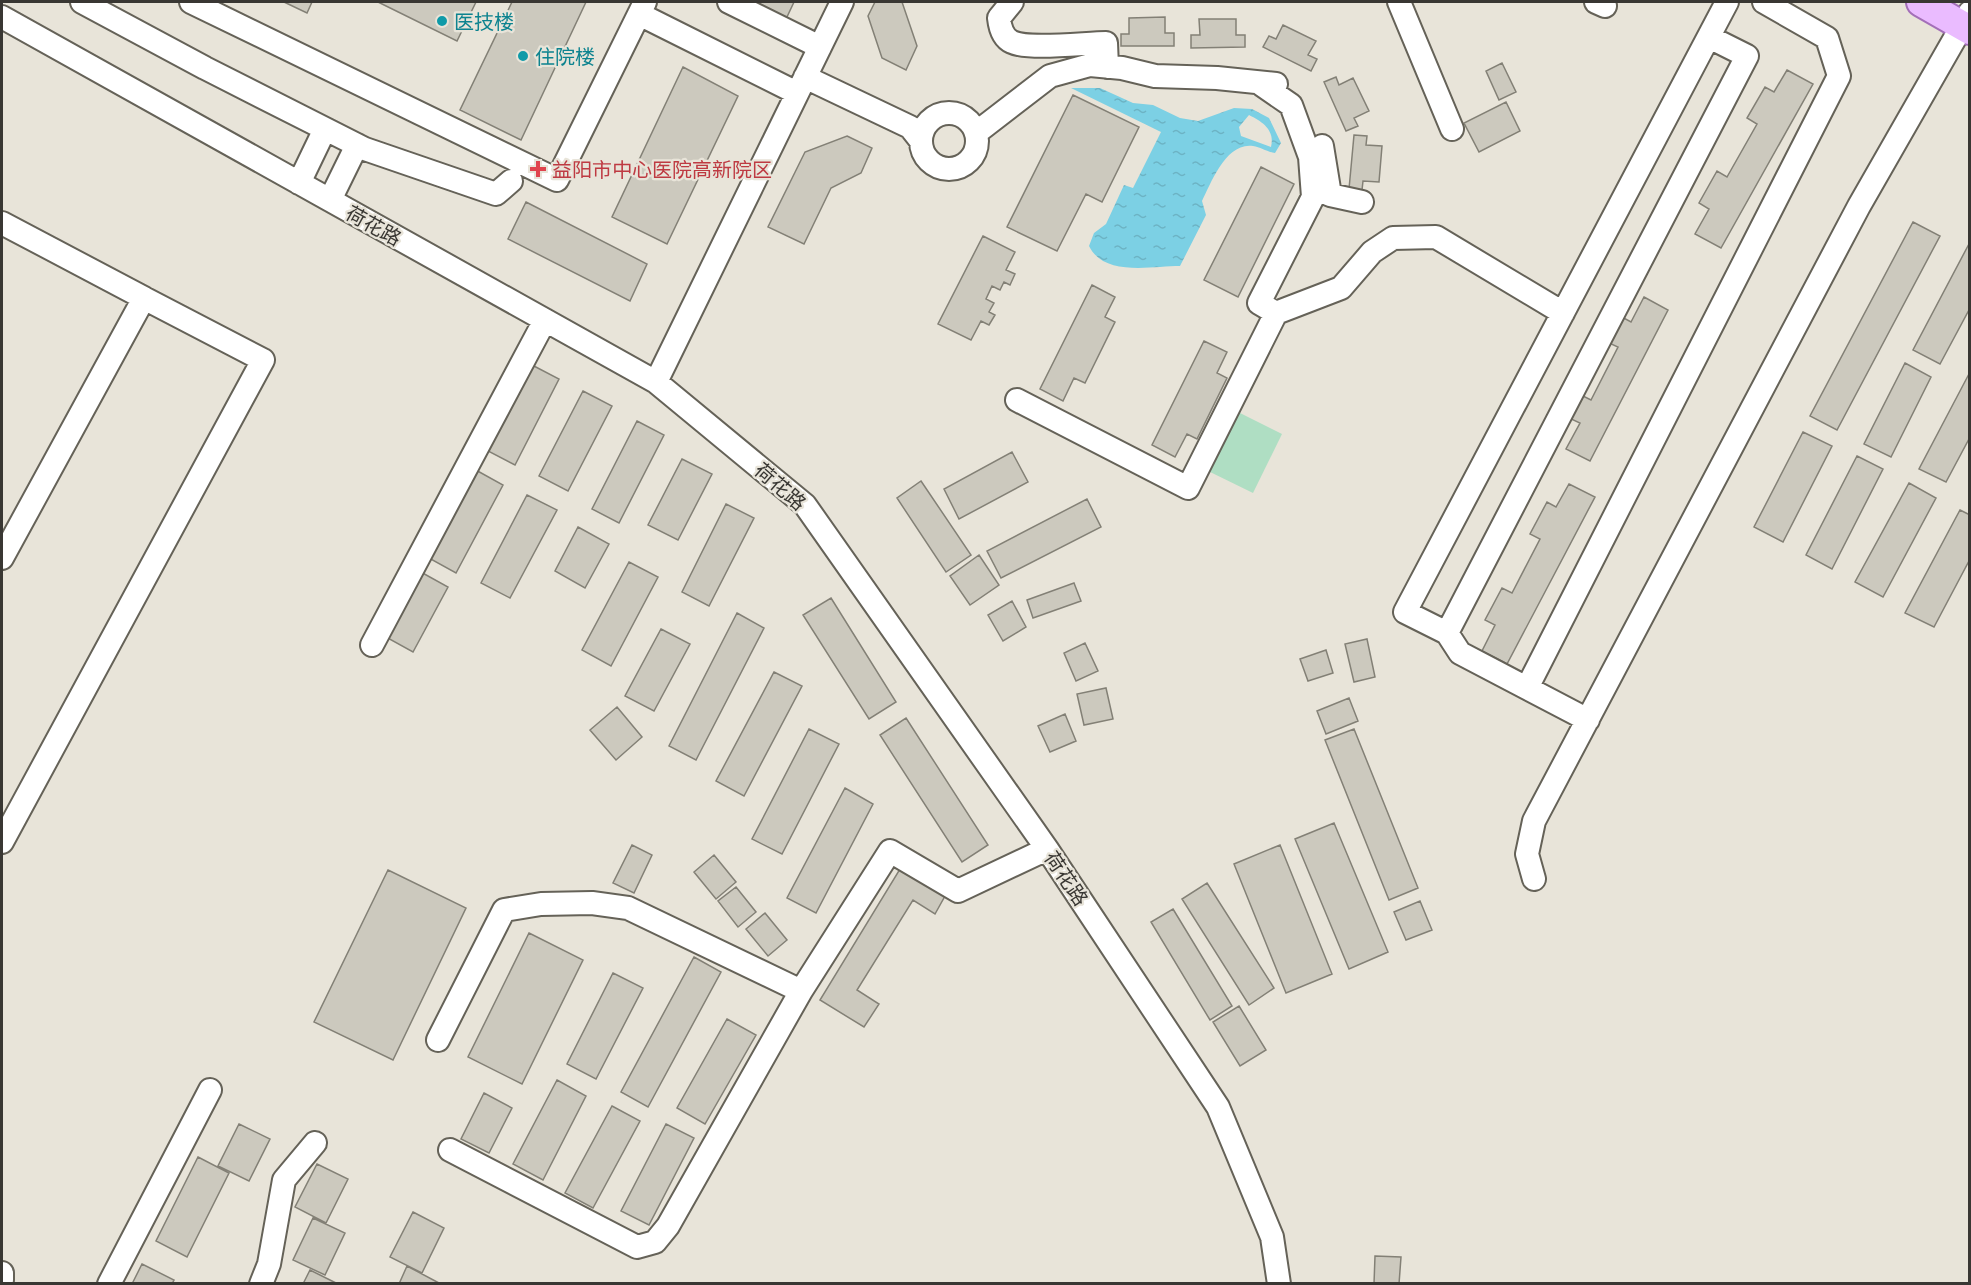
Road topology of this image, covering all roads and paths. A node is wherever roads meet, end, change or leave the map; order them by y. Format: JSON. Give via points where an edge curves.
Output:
{"nodes":[{"id":1,"x":82,"y":2,"type":"edge"},
{"id":2,"x":192,"y":2,"type":"edge"},
{"id":3,"x":729,"y":2,"type":"edge"},
{"id":4,"x":842,"y":2,"type":"edge"},
{"id":5,"x":1012,"y":2,"type":"edge"},
{"id":6,"x":1399,"y":2,"type":"edge"},
{"id":7,"x":1727,"y":2,"type":"edge"},
{"id":8,"x":1764,"y":2,"type":"edge"},
{"id":9,"x":1922,"y":2,"type":"edge"},
{"id":10,"x":642,"y":8,"type":"edge"},
{"id":11,"x":2,"y":17,"type":"edge"},
{"id":12,"x":1967,"y":23,"type":"edge"},
{"id":13,"x":1709,"y":36,"type":"junction"},
{"id":14,"x":820,"y":47,"type":"junction"},
{"id":15,"x":1107,"y":67,"type":"junction"},
{"id":16,"x":804,"y":79,"type":"junction"},
{"id":17,"x":1262,"y":85,"type":"junction"},
{"id":18,"x":931,"y":119,"type":"junction"},
{"id":19,"x":325,"y":129,"type":"junction"},
{"id":20,"x":1452,"y":129,"type":"dead end"},
{"id":21,"x":976,"y":133,"type":"junction"},
{"id":22,"x":921,"y":141,"type":"junction"},
{"id":23,"x":357,"y":145,"type":"junction"},
{"id":24,"x":510,"y":181,"type":"dead end"},
{"id":25,"x":299,"y":183,"type":"junction"},
{"id":26,"x":330,"y":200,"type":"junction"},
{"id":27,"x":1362,"y":202,"type":"dead end"},
{"id":28,"x":2,"y":223,"type":"edge"},
{"id":29,"x":138,"y":295,"type":"junction"},
{"id":30,"x":1276,"y":313,"type":"junction"},
{"id":31,"x":1563,"y":313,"type":"junction"},
{"id":32,"x":545,"y":320,"type":"junction"},
{"id":33,"x":656,"y":382,"type":"junction"},
{"id":34,"x":1017,"y":400,"type":"dead end"},
{"id":35,"x":2,"y":558,"type":"edge"},
{"id":36,"x":1447,"y":633,"type":"junction"},
{"id":37,"x":372,"y":645,"type":"dead end"},
{"id":38,"x":1527,"y":688,"type":"junction"},
{"id":39,"x":1588,"y":720,"type":"junction"},
{"id":40,"x":2,"y":842,"type":"edge"},
{"id":41,"x":1047,"y":849,"type":"junction"},
{"id":42,"x":1534,"y":879,"type":"dead end"},
{"id":43,"x":801,"y":991,"type":"junction"},
{"id":44,"x":438,"y":1040,"type":"dead end"},
{"id":45,"x":210,"y":1090,"type":"dead end"},
{"id":46,"x":315,"y":1143,"type":"dead end"},
{"id":47,"x":450,"y":1149,"type":"dead end"},
{"id":48,"x":2,"y":1273,"type":"edge"},
{"id":49,"x":2,"y":1280,"type":"edge"},
{"id":50,"x":109,"y":1284,"type":"edge"},
{"id":51,"x":261,"y":1284,"type":"edge"},
{"id":52,"x":1279,"y":1284,"type":"edge"}],
"edges":[{"from":1,"to":19,"type":"street"},
{"from":2,"to":10,"type":"street","via":[[557,180]]},
{"from":3,"to":14,"type":"street"},
{"from":4,"to":14,"type":"street"},
{"from":5,"to":15,"type":"street","via":[[999,18],[1001,30],[1011,42],[1106,43]]},
{"from":6,"to":20,"type":"street"},
{"from":7,"to":13,"type":"street"},
{"from":8,"to":38,"type":"street","via":[[1827,38],[1839,76]]},
{"from":9,"to":12,"type":"main road"},
{"from":10,"to":16,"type":"street"},
{"from":11,"to":25,"type":"street","name":"荷花路"},
{"from":12,"to":39,"type":"street","via":[[1859,206]]},
{"from":13,"to":31,"type":"street"},
{"from":13,"to":36,"type":"street","via":[[1747,56]]},
{"from":14,"to":16,"type":"street"},
{"from":15,"to":17,"type":"street","via":[[1155,76],[1216,78]]},
{"from":15,"to":21,"type":"street","via":[[1090,65],[1050,76]]},
{"from":16,"to":18,"type":"street","via":[[913,118]]},
{"from":16,"to":22,"type":"street","via":[[910,127]]},
{"from":16,"to":33,"type":"street"},
{"from":17,"to":27,"type":"street","via":[[1281,84],[1303,96],[1323,149],[1330,195]]},
{"from":17,"to":30,"type":"street","via":[[1291,105],[1310,157],[1313,197],[1259,303]]},
{"from":18,"to":21,"type":"street","via":[[945,113],[961,116]]},
{"from":18,"to":22,"type":"street"},
{"from":19,"to":23,"type":"street"},
{"from":19,"to":25,"type":"street"},
{"from":21,"to":22,"type":"street","via":[[972,156],[952,169],[930,162]]},
{"from":23,"to":24,"type":"street","via":[[496,194]]},
{"from":23,"to":26,"type":"street"},
{"from":25,"to":26,"type":"street","name":"荷花路"},
{"from":26,"to":32,"type":"street","name":"荷花路"},
{"from":28,"to":29,"type":"street"},
{"from":29,"to":35,"type":"street","via":[[144,298]]},
{"from":29,"to":40,"type":"street","via":[[263,360]]},
{"from":30,"to":31,"type":"street","via":[[1341,288],[1372,252],[1394,237],[1436,237]]},
{"from":30,"to":34,"type":"street","via":[[1188,488]]},
{"from":31,"to":36,"type":"street","via":[[1405,612]]},
{"from":32,"to":33,"type":"street","name":"荷花路"},
{"from":32,"to":37,"type":"street"},
{"from":33,"to":41,"type":"street","name":"荷花路","via":[[805,505]]},
{"from":36,"to":38,"type":"street","via":[[1460,653]]},
{"from":38,"to":39,"type":"street"},
{"from":39,"to":42,"type":"street","via":[[1534,821],[1527,854]]},
{"from":41,"to":43,"type":"street","via":[[958,891],[890,851]]},
{"from":41,"to":52,"type":"street","name":"荷花路","via":[[1218,1107],[1272,1237]]},
{"from":43,"to":44,"type":"street","via":[[628,908],[592,903],[541,904],[504,910]]},
{"from":43,"to":47,"type":"street","via":[[668,1226],[655,1242],[637,1247]]},
{"from":45,"to":50,"type":"street"},
{"from":46,"to":51,"type":"street","via":[[284,1180],[269,1264]]},
{"from":48,"to":49,"type":"street"}]}
